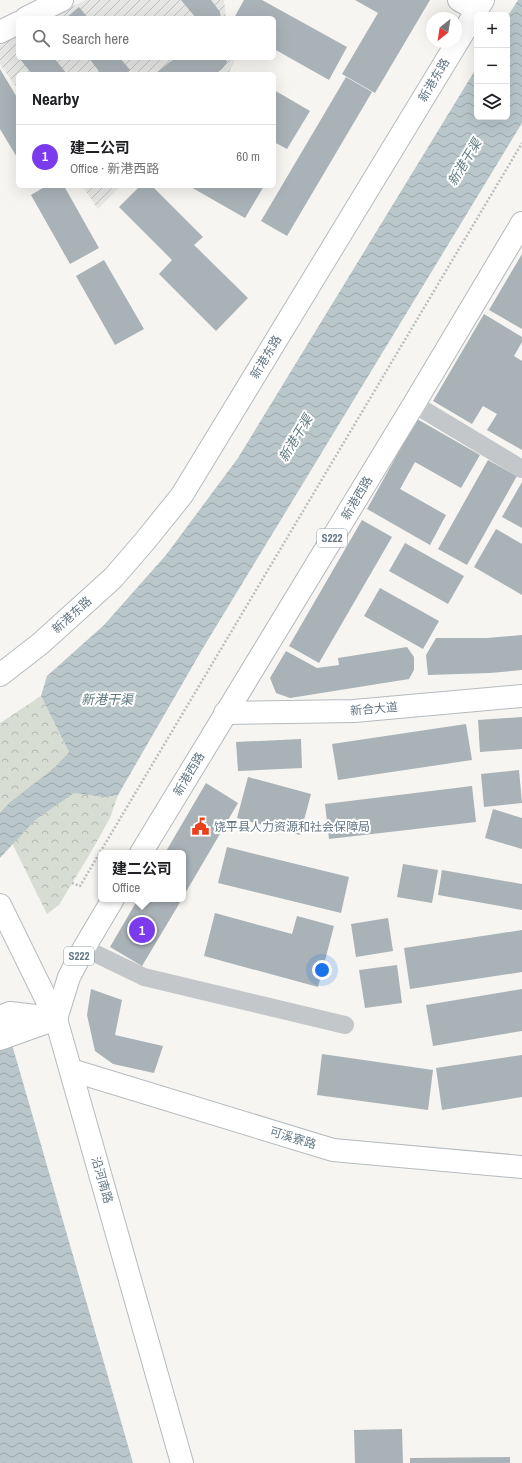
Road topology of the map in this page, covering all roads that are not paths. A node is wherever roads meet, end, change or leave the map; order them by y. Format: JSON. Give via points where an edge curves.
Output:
{"nodes":[{"id":1,"x":62,"y":0,"type":"edge"},
{"id":2,"x":473,"y":3,"type":"edge"},
{"id":3,"x":30,"y":16,"type":"edge"},
{"id":4,"x":16,"y":23,"type":"edge"},
{"id":5,"x":0,"y":32,"type":"edge"},
{"id":6,"x":522,"y":223,"type":"edge"},
{"id":7,"x":414,"y":404,"type":"junction"},
{"id":8,"x":522,"y":469,"type":"edge"},
{"id":9,"x":0,"y":675,"type":"edge"},
{"id":10,"x":522,"y":696,"type":"edge"},
{"id":11,"x":226,"y":713,"type":"junction"},
{"id":12,"x":143,"y":850,"type":"edge"},
{"id":13,"x":111,"y":902,"type":"edge"},
{"id":14,"x":0,"y":905,"type":"edge"},
{"id":15,"x":84,"y":948,"type":"junction"},
{"id":16,"x":0,"y":1017,"type":"edge"},
{"id":17,"x":56,"y":1019,"type":"junction"},
{"id":18,"x":346,"y":1025,"type":"dead end"},
{"id":19,"x":0,"y":1039,"type":"edge"},
{"id":20,"x":72,"y":1070,"type":"junction"},
{"id":21,"x":522,"y":1167,"type":"edge"},
{"id":22,"x":182,"y":1463,"type":"edge"}],
"edges":[{"from":1,"to":3,"type":"main road"},
{"from":2,"to":9,"type":"main road","name":"新港东路","via":[[182,495],[113,578],[40,644]]},
{"from":4,"to":5,"type":"main road"},
{"from":6,"to":7,"type":"main road","name":"新港西路","number":"S222"},
{"from":7,"to":8,"type":"street"},
{"from":7,"to":11,"type":"main road","name":"新港西路","number":"S222"},
{"from":10,"to":11,"type":"main road","name":"新合大道","via":[[354,711]]},
{"from":11,"to":12,"type":"main road","name":"新港西路","number":"S222"},
{"from":13,"to":15,"type":"main road","number":"S222"},
{"from":14,"to":17,"type":"main road","name":"沿河南路"},
{"from":15,"to":17,"type":"main road","number":"S222","via":[[69,977]]},
{"from":15,"to":18,"type":"street","via":[[144,977]]},
{"from":16,"to":17,"type":"main road","via":[[10,1013]]},
{"from":17,"to":19,"type":"main road"},
{"from":17,"to":20,"type":"main road","name":"沿河南路"},
{"from":20,"to":21,"type":"main road","name":"可溪寮路","via":[[333,1150]]},
{"from":20,"to":22,"type":"main road","name":"沿河南路"}]}
